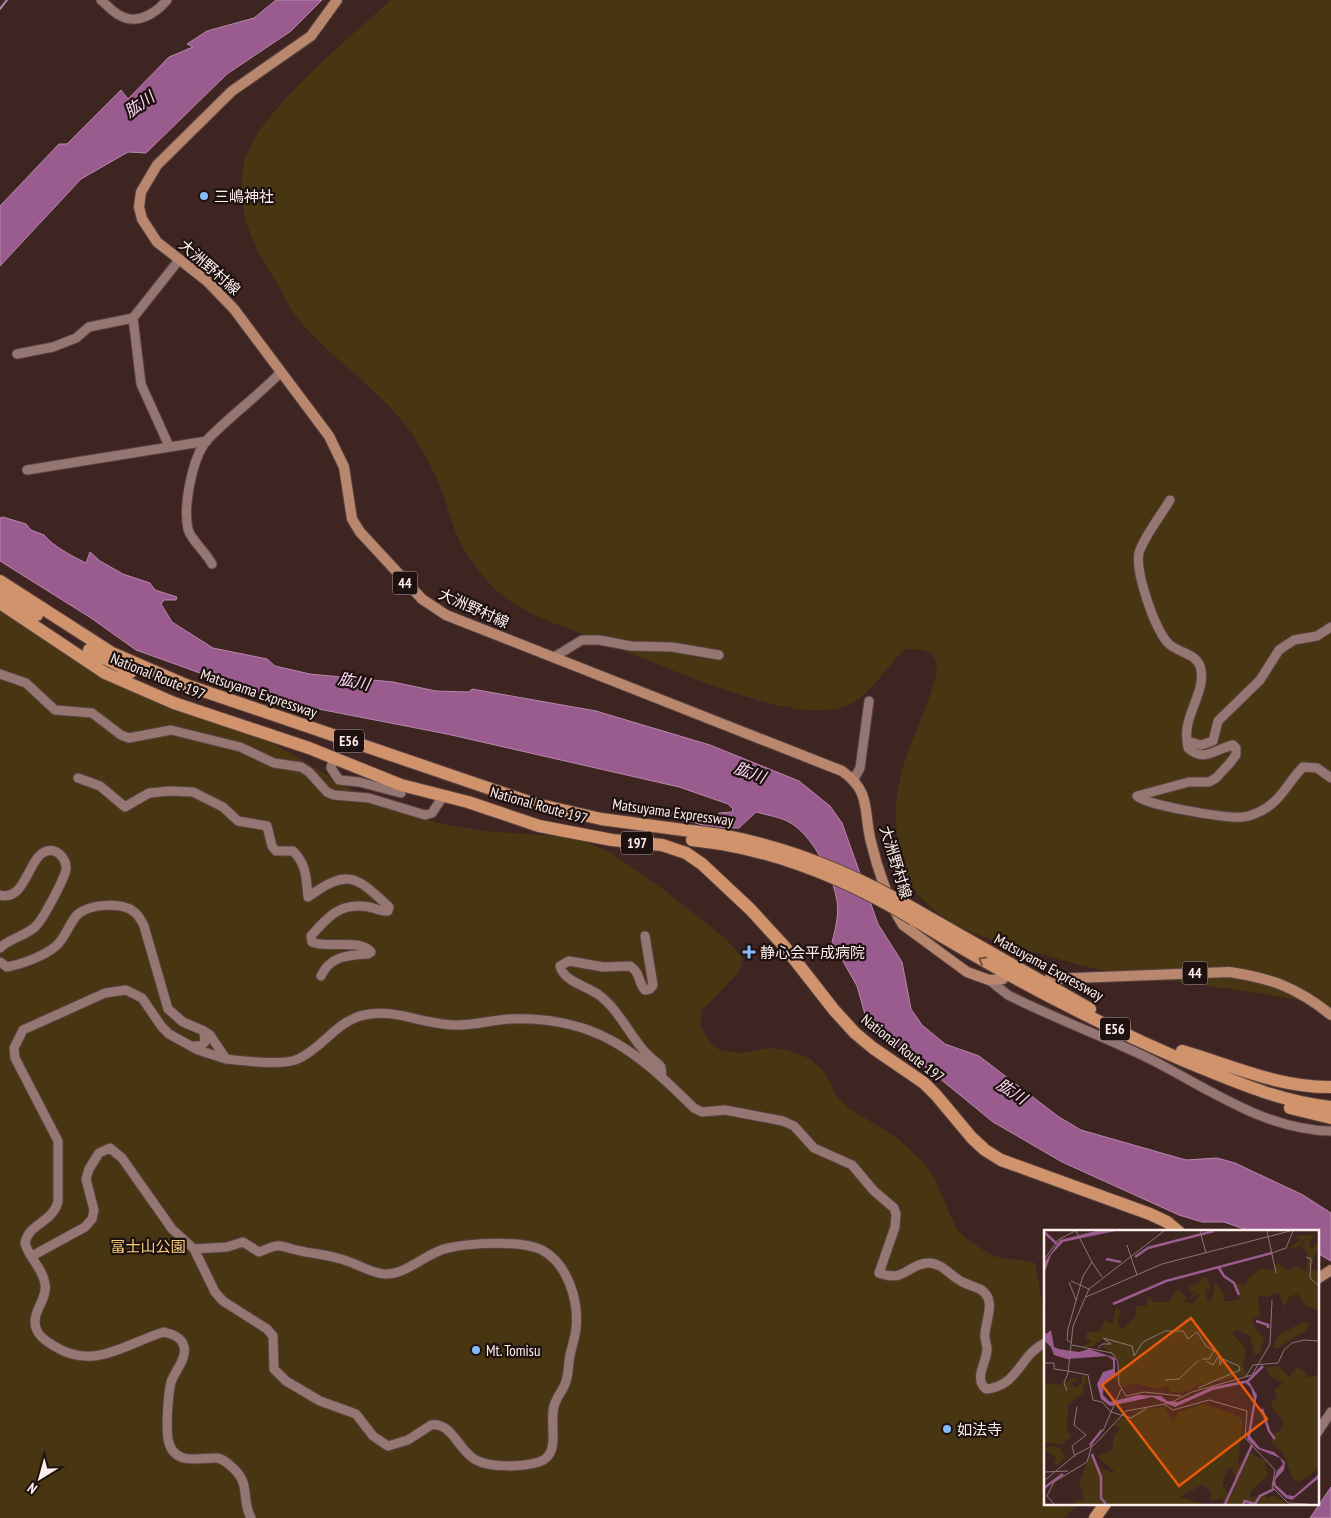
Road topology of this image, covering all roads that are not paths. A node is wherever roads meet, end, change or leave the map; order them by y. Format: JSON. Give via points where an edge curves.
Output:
{"nodes":[{"id":1,"x":101,"y":0,"type":"edge"},
{"id":2,"x":167,"y":0,"type":"edge"},
{"id":3,"x":338,"y":0,"type":"edge"},
{"id":4,"x":179,"y":260,"type":"junction"},
{"id":5,"x":133,"y":318,"type":"junction"},
{"id":6,"x":17,"y":354,"type":"dead end"},
{"id":7,"x":281,"y":372,"type":"junction"},
{"id":8,"x":207,"y":441,"type":"junction"},
{"id":9,"x":169,"y":446,"type":"junction"},
{"id":10,"x":27,"y":470,"type":"dead end"},
{"id":11,"x":1170,"y":500,"type":"dead end"},
{"id":12,"x":212,"y":564,"type":"dead end"},
{"id":13,"x":0,"y":581,"type":"edge"},
{"id":14,"x":0,"y":592,"type":"edge"},
{"id":15,"x":0,"y":603,"type":"edge"},
{"id":16,"x":1331,"y":627,"type":"edge"},
{"id":17,"x":719,"y":655,"type":"dead end"},
{"id":18,"x":554,"y":657,"type":"junction"},
{"id":19,"x":0,"y":674,"type":"edge"},
{"id":20,"x":869,"y":700,"type":"dead end"},
{"id":21,"x":1187,"y":741,"type":"junction"},
{"id":22,"x":333,"y":758,"type":"junction"},
{"id":23,"x":78,"y":778,"type":"dead end"},
{"id":24,"x":1331,"y":778,"type":"edge"},
{"id":25,"x":854,"y":779,"type":"junction"},
{"id":26,"x":401,"y":793,"type":"dead end"},
{"id":27,"x":444,"y":795,"type":"junction"},
{"id":28,"x":721,"y":840,"type":"junction"},
{"id":29,"x":0,"y":895,"type":"edge"},
{"id":30,"x":645,"y":936,"type":"dead end"},
{"id":31,"x":0,"y":948,"type":"edge"},
{"id":32,"x":0,"y":962,"type":"edge"},
{"id":33,"x":320,"y":976,"type":"dead end"},
{"id":34,"x":1002,"y":979,"type":"dead end"},
{"id":35,"x":1049,"y":979,"type":"dead end"},
{"id":36,"x":989,"y":980,"type":"junction"},
{"id":37,"x":1331,"y":1015,"type":"edge"},
{"id":38,"x":204,"y":1031,"type":"junction"},
{"id":39,"x":194,"y":1046,"type":"junction"},
{"id":40,"x":1182,"y":1055,"type":"junction"},
{"id":41,"x":226,"y":1059,"type":"junction"},
{"id":42,"x":662,"y":1077,"type":"junction"},
{"id":43,"x":1331,"y":1087,"type":"edge"},
{"id":44,"x":1331,"y":1099,"type":"edge"},
{"id":45,"x":1331,"y":1107,"type":"edge"},
{"id":46,"x":1331,"y":1118,"type":"edge"},
{"id":47,"x":1331,"y":1131,"type":"edge"},
{"id":48,"x":1177,"y":1230,"type":"edge"},
{"id":49,"x":194,"y":1249,"type":"junction"},
{"id":50,"x":32,"y":1256,"type":"junction"},
{"id":51,"x":1331,"y":1270,"type":"edge"},
{"id":52,"x":1318,"y":1278,"type":"edge"},
{"id":53,"x":1044,"y":1344,"type":"edge"},
{"id":54,"x":1331,"y":1412,"type":"edge"},
{"id":55,"x":1318,"y":1432,"type":"edge"},
{"id":56,"x":1103,"y":1506,"type":"edge"},
{"id":57,"x":250,"y":1518,"type":"edge"},
{"id":58,"x":1095,"y":1518,"type":"edge"}],
"edges":[{"from":1,"to":2,"type":"street","via":[[120,16],[132,19],[157,12]]},
{"from":3,"to":4,"type":"main road","name":"大洲野村線","number":"44","via":[[311,36],[219,102],[157,164],[147,179],[139,207],[142,219],[157,242]]},
{"from":4,"to":5,"type":"street"},
{"from":4,"to":7,"type":"main road","name":"大洲野村線","number":"44","via":[[207,280],[228,302]]},
{"from":5,"to":6,"type":"street","via":[[88,327],[76,338],[53,348]]},
{"from":5,"to":9,"type":"street","via":[[141,384]]},
{"from":7,"to":8,"type":"street"},
{"from":7,"to":18,"type":"main road","name":"大洲野村線","number":"44","via":[[338,450],[352,519],[409,587],[446,615]]},
{"from":8,"to":9,"type":"street"},
{"from":8,"to":12,"type":"street","via":[[198,456],[188,495],[187,518],[188,531]]},
{"from":9,"to":10,"type":"street"},
{"from":11,"to":21,"type":"street","via":[[1140,551],[1138,563],[1160,631],[1168,644],[1193,657],[1199,664],[1201,679],[1187,728]]},
{"from":13,"to":28,"type":"highway","name":"Matsuyama Expressway","number":"E56","via":[[112,654],[186,685],[532,803]]},
{"from":14,"to":28,"type":"highway","name":"Matsuyama Expressway","number":"E56","via":[[108,662],[175,690],[529,810],[601,827]]},
{"from":15,"to":22,"type":"highway","name":"National Route 197","number":"197","via":[[105,674],[174,703]]},
{"from":16,"to":21,"type":"street","via":[[1317,636],[1294,640],[1280,650],[1260,680],[1218,721],[1213,741],[1201,745]]},
{"from":17,"to":18,"type":"street","via":[[672,647],[582,640]]},
{"from":18,"to":25,"type":"main road","name":"大洲野村線","number":"44","via":[[842,771]]},
{"from":19,"to":27,"type":"street","via":[[26,683],[55,710],[92,713],[129,738],[171,730],[240,747],[265,760],[301,767],[334,795],[369,798],[425,815],[432,812]]},
{"from":20,"to":25,"type":"street","via":[[860,768]]},
{"from":21,"to":24,"type":"street","via":[[1188,748],[1196,755],[1204,756],[1233,745],[1236,755],[1209,782],[1189,782],[1139,794],[1140,800],[1227,817],[1244,817],[1271,805],[1302,767],[1317,768]]},
{"from":22,"to":26,"type":"street","via":[[332,768],[339,780]]},
{"from":22,"to":27,"type":"highway","name":"National Route 197","number":"197","via":[[401,785]]},
{"from":23,"to":33,"type":"street","via":[[100,786],[125,806],[149,793],[193,792],[223,807],[238,821],[267,826],[276,851],[292,851],[306,869],[308,897],[340,879],[361,882],[373,891],[389,907],[388,911],[352,905],[322,923],[311,936],[317,945],[338,943],[366,947],[371,952],[340,957],[330,962]]},
{"from":25,"to":36,"type":"main road","name":"大洲野村線","via":[[864,795],[871,844],[896,914],[911,933],[967,972]]},
{"from":27,"to":48,"type":"highway","name":"National Route 197","number":"197","via":[[539,826],[612,840],[662,845],[686,853],[756,915],[855,1033],[924,1083],[984,1150],[1001,1160],[1150,1214]]},
{"from":28,"to":40,"type":"highway","name":"Matsuyama Expressway","number":"E56","bridge":true,"via":[[768,844],[857,878],[914,914]]},
{"from":29,"to":31,"type":"street","via":[[10,896],[16,892],[37,858],[45,852],[54,851],[62,856],[65,862],[63,876],[39,922]]},
{"from":30,"to":42,"type":"street","via":[[653,984],[650,989],[645,990],[641,986],[640,974],[630,966],[603,967],[569,961],[560,966],[567,978],[589,988],[607,1002],[661,1068]]},
{"from":32,"to":38,"type":"street","via":[[14,965],[56,946],[77,915],[87,909],[105,906],[128,908],[144,926],[168,1009],[183,1022]]},
{"from":34,"to":36,"type":"main road","name":"大洲野村線"},
{"from":35,"to":37,"type":"main road","number":"44","via":[[1229,972],[1272,980],[1303,994]]},
{"from":36,"to":47,"type":"street","via":[[1008,995],[1148,1058],[1237,1105],[1275,1121]]},
{"from":38,"to":39,"type":"street","via":[[205,1042]]},
{"from":38,"to":41,"type":"street"},
{"from":39,"to":41,"type":"street"},
{"from":39,"to":50,"type":"street","via":[[170,1034],[142,998],[126,990],[105,993],[23,1030],[14,1048],[15,1058],[60,1147],[58,1202],[50,1218],[26,1237],[26,1248]]},
{"from":40,"to":43,"type":"highway","via":[[1290,1084]]},
{"from":40,"to":44,"type":"highway","name":"Matsuyama Expressway","number":"E56","via":[[1274,1088]]},
{"from":40,"to":45,"type":"highway","name":"Matsuyama Expressway","number":"E56","via":[[1272,1095]]},
{"from":40,"to":46,"type":"highway","via":[[1213,1077],[1247,1092],[1281,1106]]},
{"from":41,"to":42,"type":"street","via":[[296,1060],[349,1020],[387,1012],[426,1022],[456,1025],[509,1019],[557,1021],[601,1034],[622,1045]]},
{"from":42,"to":53,"type":"street","via":[[702,1112],[725,1110],[783,1121],[794,1126],[814,1148],[852,1166],[894,1208],[896,1214],[895,1227],[879,1273],[887,1278],[894,1277],[924,1264],[937,1264],[988,1294],[989,1312],[984,1336],[987,1350],[980,1378],[986,1389],[1006,1383]]},
{"from":49,"to":49,"type":"street","via":[[228,1247],[243,1242],[259,1252],[278,1245],[306,1254],[346,1260],[387,1274],[446,1248],[504,1244],[542,1250],[563,1271],[575,1302],[576,1327],[566,1382],[554,1402],[552,1451],[547,1458],[533,1463],[475,1460],[444,1426],[437,1424],[398,1445],[380,1443],[356,1414],[320,1401],[276,1372],[273,1336],[223,1301],[215,1292]]},
{"from":49,"to":50,"type":"street","via":[[172,1229],[122,1158],[110,1148],[99,1152],[86,1179],[94,1210],[92,1219],[85,1227]]},
{"from":50,"to":57,"type":"street","via":[[45,1283],[45,1292],[34,1316],[36,1330],[58,1349],[89,1358],[164,1332],[179,1338],[185,1353],[169,1391],[168,1438],[172,1449],[193,1461],[216,1458],[234,1468],[246,1488]]},
{"from":51,"to":52,"type":"main road"},
{"from":54,"to":55,"type":"street"},
{"from":56,"to":58,"type":"highway"}]}
